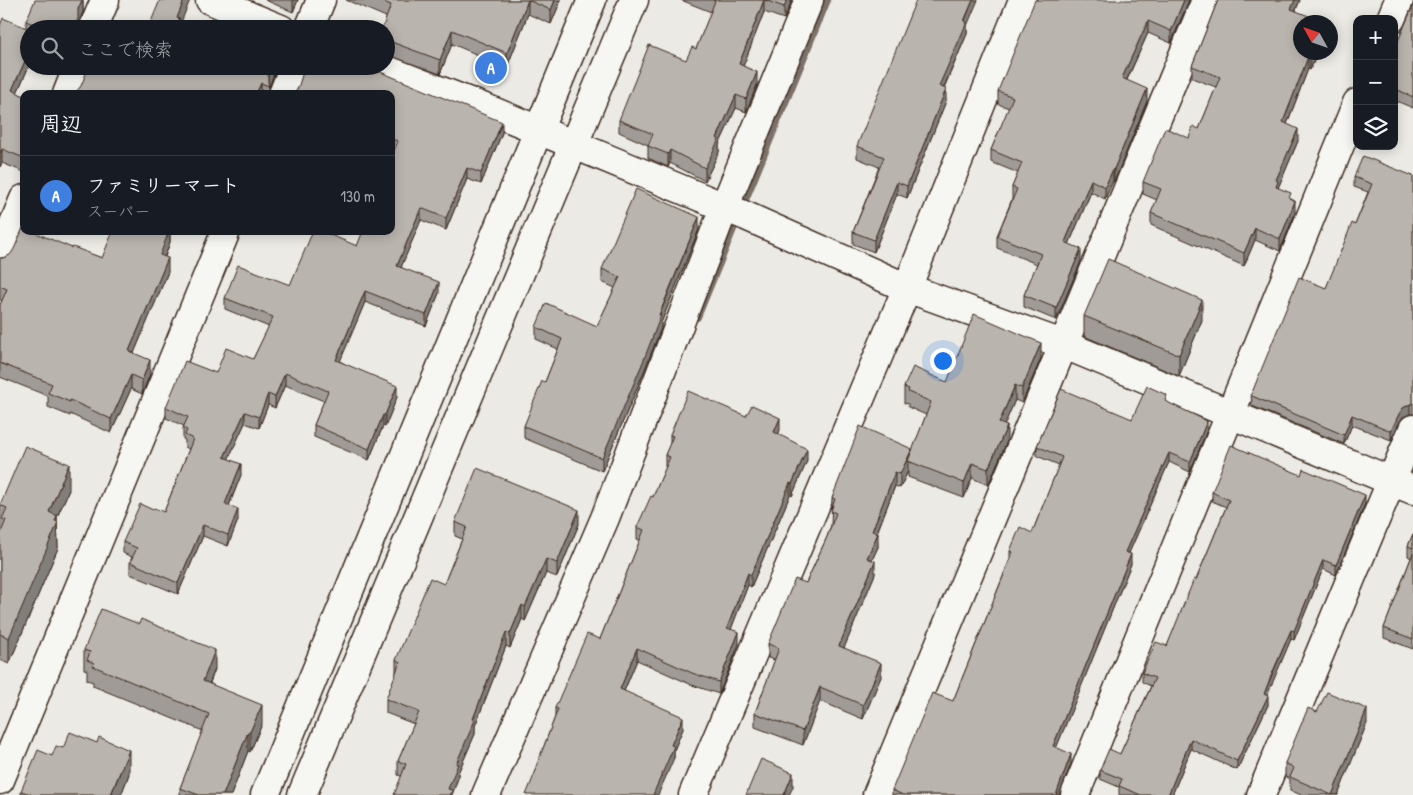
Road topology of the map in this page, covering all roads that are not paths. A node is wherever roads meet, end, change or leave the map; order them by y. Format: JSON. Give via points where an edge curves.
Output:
{"nodes":[{"id":1,"x":105,"y":0,"type":"edge"},
{"id":2,"x":210,"y":0,"type":"edge"},
{"id":3,"x":321,"y":0,"type":"edge"},
{"id":4,"x":592,"y":0,"type":"edge"},
{"id":5,"x":634,"y":0,"type":"edge"},
{"id":6,"x":809,"y":0,"type":"edge"},
{"id":7,"x":1023,"y":0,"type":"edge"},
{"id":8,"x":1206,"y":0,"type":"edge"},
{"id":9,"x":1399,"y":0,"type":"edge"},
{"id":10,"x":1393,"y":15,"type":"edge"},
{"id":11,"x":97,"y":20,"type":"edge"},
{"id":12,"x":259,"y":20,"type":"edge"},
{"id":13,"x":313,"y":20,"type":"edge"},
{"id":14,"x":395,"y":73,"type":"edge"},
{"id":15,"x":74,"y":75,"type":"edge"},
{"id":16,"x":290,"y":75,"type":"edge"},
{"id":17,"x":69,"y":90,"type":"edge"},
{"id":18,"x":285,"y":90,"type":"edge"},
{"id":19,"x":1356,"y":105,"type":"edge"},
{"id":20,"x":537,"y":130,"type":"junction"},
{"id":21,"x":573,"y":145,"type":"junction"},
{"id":22,"x":20,"y":209,"type":"edge"},
{"id":23,"x":732,"y":211,"type":"junction"},
{"id":24,"x":224,"y":235,"type":"edge"},
{"id":25,"x":0,"y":257,"type":"edge"},
{"id":26,"x":907,"y":288,"type":"junction"},
{"id":27,"x":1065,"y":345,"type":"junction"},
{"id":28,"x":1229,"y":414,"type":"junction"},
{"id":29,"x":1413,"y":429,"type":"edge"},
{"id":30,"x":1402,"y":485,"type":"edge"},
{"id":31,"x":0,"y":780,"type":"edge"},
{"id":32,"x":265,"y":795,"type":"edge"},
{"id":33,"x":302,"y":795,"type":"edge"},
{"id":34,"x":486,"y":795,"type":"edge"},
{"id":35,"x":693,"y":795,"type":"edge"},
{"id":36,"x":877,"y":795,"type":"edge"},
{"id":37,"x":1075,"y":795,"type":"edge"},
{"id":38,"x":1261,"y":795,"type":"edge"}],
"edges":[{"from":1,"to":11,"type":"street"},
{"from":2,"to":12,"type":"street"},
{"from":3,"to":13,"type":"street"},
{"from":4,"to":20,"type":"street"},
{"from":5,"to":21,"type":"street"},
{"from":6,"to":23,"type":"street"},
{"from":7,"to":26,"type":"street"},
{"from":8,"to":27,"type":"street"},
{"from":9,"to":10,"type":"street"},
{"from":14,"to":20,"type":"street"},
{"from":15,"to":17,"type":"street"},
{"from":16,"to":18,"type":"street"},
{"from":19,"to":28,"type":"street"},
{"from":20,"to":21,"type":"street"},
{"from":20,"to":32,"type":"street"},
{"from":21,"to":23,"type":"street"},
{"from":21,"to":33,"type":"street"},
{"from":22,"to":25,"type":"street"},
{"from":23,"to":26,"type":"street"},
{"from":23,"to":34,"type":"street"},
{"from":24,"to":31,"type":"street"},
{"from":26,"to":27,"type":"street"},
{"from":26,"to":35,"type":"street"},
{"from":27,"to":28,"type":"street"},
{"from":27,"to":36,"type":"street"},
{"from":28,"to":30,"type":"street"},
{"from":28,"to":37,"type":"street"},
{"from":29,"to":30,"type":"street"},
{"from":30,"to":38,"type":"street"}]}
